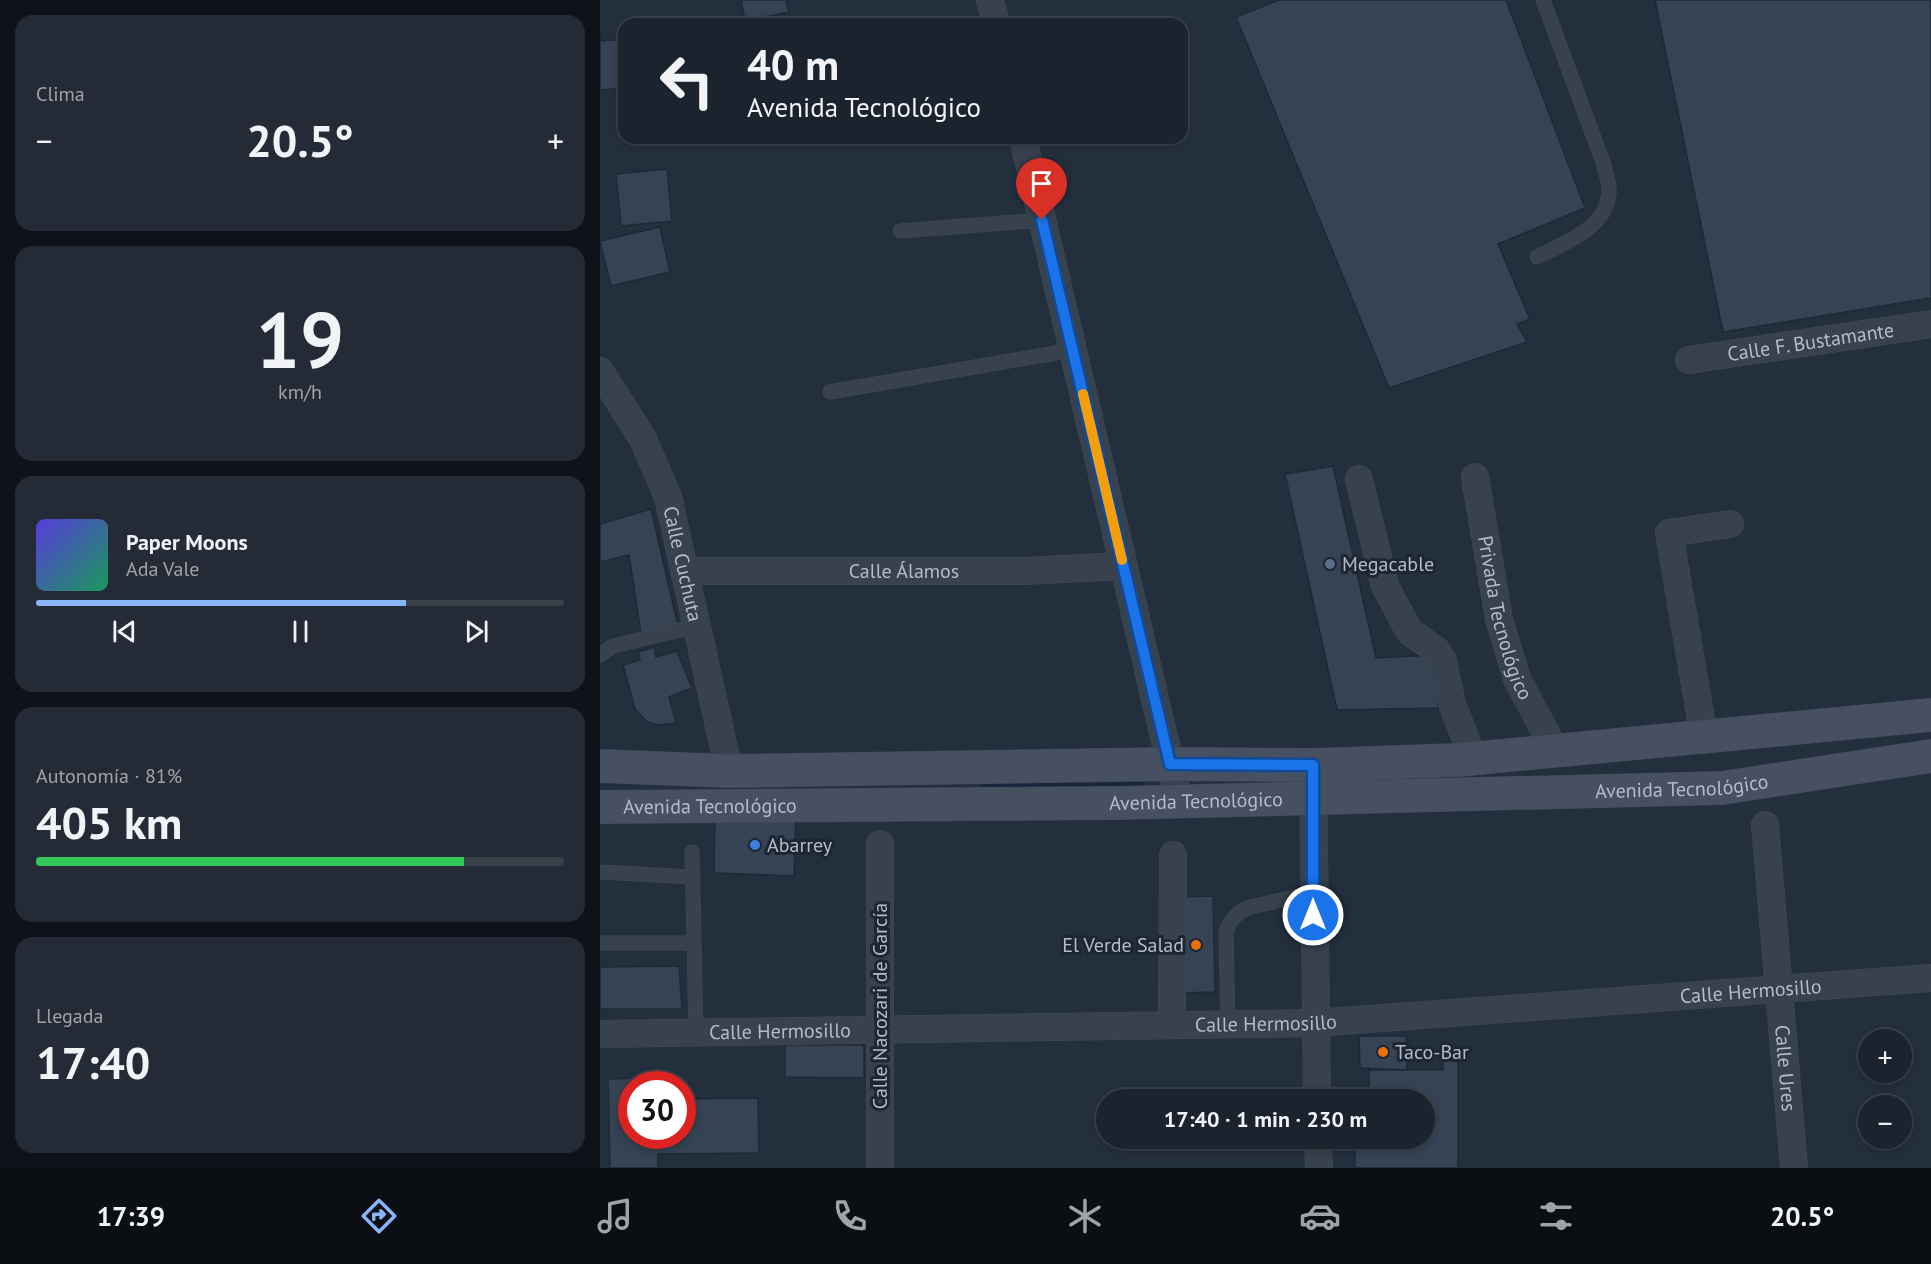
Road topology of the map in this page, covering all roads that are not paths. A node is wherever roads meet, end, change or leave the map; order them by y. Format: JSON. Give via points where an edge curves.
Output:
{"nodes":[{"id":1,"x":990,"y":0,"type":"edge"},
{"id":2,"x":1543,"y":0,"type":"edge"},
{"id":3,"x":994,"y":18,"type":"edge"},
{"id":4,"x":1024,"y":144,"type":"edge"},
{"id":5,"x":1042,"y":220,"type":"junction"},
{"id":6,"x":900,"y":231,"type":"dead end"},
{"id":7,"x":1537,"y":257,"type":"dead end"},
{"id":8,"x":1931,"y":324,"type":"edge"},
{"id":9,"x":1073,"y":350,"type":"junction"},
{"id":10,"x":1689,"y":360,"type":"dead end"},
{"id":11,"x":600,"y":371,"type":"edge"},
{"id":12,"x":830,"y":392,"type":"dead end"},
{"id":13,"x":1475,"y":477,"type":"dead end"},
{"id":14,"x":1359,"y":479,"type":"dead end"},
{"id":15,"x":1730,"y":524,"type":"dead end"},
{"id":16,"x":1124,"y":566,"type":"junction"},
{"id":17,"x":684,"y":571,"type":"junction"},
{"id":18,"x":697,"y":626,"type":"junction"},
{"id":19,"x":600,"y":655,"type":"edge"},
{"id":20,"x":1931,"y":715,"type":"edge"},
{"id":21,"x":1704,"y":737,"type":"junction"},
{"id":22,"x":1556,"y":752,"type":"junction"},
{"id":23,"x":1931,"y":756,"type":"edge"},
{"id":24,"x":1473,"y":758,"type":"junction"},
{"id":25,"x":1170,"y":764,"type":"junction"},
{"id":26,"x":1313,"y":765,"type":"junction"},
{"id":27,"x":600,"y":766,"type":"edge"},
{"id":28,"x":729,"y":771,"type":"junction"},
{"id":29,"x":1313,"y":800,"type":"junction"},
{"id":30,"x":1179,"y":801,"type":"junction"},
{"id":31,"x":600,"y":807,"type":"edge"},
{"id":32,"x":1765,"y":825,"type":"dead end"},
{"id":33,"x":880,"y":844,"type":"dead end"},
{"id":34,"x":692,"y":852,"type":"dead end"},
{"id":35,"x":1173,"y":855,"type":"dead end"},
{"id":36,"x":600,"y":872,"type":"edge"},
{"id":37,"x":693,"y":877,"type":"junction"},
{"id":38,"x":1313,"y":893,"type":"junction"},
{"id":39,"x":600,"y":943,"type":"edge"},
{"id":40,"x":694,"y":943,"type":"junction"},
{"id":41,"x":1931,"y":978,"type":"edge"},
{"id":42,"x":1778,"y":990,"type":"junction"},
{"id":43,"x":1314,"y":1023,"type":"junction"},
{"id":44,"x":1228,"y":1024,"type":"junction"},
{"id":45,"x":1172,"y":1025,"type":"junction"},
{"id":46,"x":880,"y":1029,"type":"junction"},
{"id":47,"x":696,"y":1032,"type":"junction"},
{"id":48,"x":600,"y":1034,"type":"edge"},
{"id":49,"x":1317,"y":1089,"type":"edge"},
{"id":50,"x":1318,"y":1149,"type":"edge"},
{"id":51,"x":880,"y":1168,"type":"edge"},
{"id":52,"x":1319,"y":1168,"type":"edge"},
{"id":53,"x":1794,"y":1168,"type":"edge"}],
"edges":[{"from":1,"to":3,"type":"street"},
{"from":2,"to":7,"type":"lane","via":[[1604,165],[1610,192],[1605,211],[1593,226]]},
{"from":4,"to":5,"type":"street"},
{"from":5,"to":6,"type":"lane"},
{"from":5,"to":9,"type":"street"},
{"from":8,"to":10,"type":"street","name":"Calle F. Bustamante"},
{"from":9,"to":12,"type":"lane"},
{"from":9,"to":16,"type":"street"},
{"from":11,"to":17,"type":"street","name":"Calle Cuchuta","via":[[643,439],[668,497]]},
{"from":13,"to":22,"type":"street","name":"Privada Tecnológico","via":[[1499,619],[1517,679]]},
{"from":14,"to":24,"type":"street","via":[[1385,586],[1409,631],[1437,651],[1443,661],[1452,704]]},
{"from":15,"to":21,"type":"street","via":[[1669,533]]},
{"from":16,"to":17,"type":"street","name":"Calle Álamos","via":[[1023,571]]},
{"from":16,"to":25,"type":"street"},
{"from":17,"to":18,"type":"street","name":"Calle Cuchuta"},
{"from":18,"to":19,"type":"lane","via":[[613,646]]},
{"from":18,"to":28,"type":"street","name":"Calle Cuchuta"},
{"from":20,"to":21,"type":"main road","name":"Avenida Tecnológico"},
{"from":21,"to":22,"type":"main road","name":"Avenida Tecnológico"},
{"from":22,"to":24,"type":"main road","name":"Avenida Tecnológico"},
{"from":23,"to":29,"type":"main road","name":"Avenida Tecnológico","via":[[1722,788]]},
{"from":24,"to":26,"type":"main road","name":"Avenida Tecnológico"},
{"from":25,"to":26,"type":"main road","name":"Avenida Tecnológico"},
{"from":25,"to":28,"type":"main road","name":"Avenida Tecnológico"},
{"from":25,"to":30,"type":"street"},
{"from":26,"to":29,"type":"street"},
{"from":27,"to":28,"type":"main road","name":"Avenida Tecnológico"},
{"from":29,"to":30,"type":"main road","name":"Avenida Tecnológico"},
{"from":29,"to":38,"type":"street"},
{"from":30,"to":31,"type":"main road","name":"Avenida Tecnológico"},
{"from":32,"to":42,"type":"street","name":"Calle Ures"},
{"from":33,"to":46,"type":"street","name":"Calle Nacozari de García"},
{"from":34,"to":37,"type":"lane"},
{"from":35,"to":45,"type":"street"},
{"from":36,"to":37,"type":"lane"},
{"from":37,"to":40,"type":"lane"},
{"from":38,"to":43,"type":"street"},
{"from":38,"to":44,"type":"lane","via":[[1241,910],[1230,921],[1226,931]]},
{"from":39,"to":40,"type":"lane"},
{"from":40,"to":47,"type":"lane"},
{"from":41,"to":42,"type":"street","name":"Calle Hermosillo"},
{"from":42,"to":43,"type":"street","name":"Calle Hermosillo"},
{"from":42,"to":53,"type":"street","name":"Calle Ures"},
{"from":43,"to":44,"type":"street","name":"Calle Hermosillo"},
{"from":43,"to":49,"type":"street"},
{"from":44,"to":45,"type":"street","name":"Calle Hermosillo"},
{"from":45,"to":46,"type":"street","name":"Calle Hermosillo"},
{"from":46,"to":47,"type":"street","name":"Calle Hermosillo"},
{"from":46,"to":51,"type":"street","name":"Calle Nacozari de García"},
{"from":47,"to":48,"type":"street","name":"Calle Hermosillo"},
{"from":50,"to":52,"type":"street"}]}
